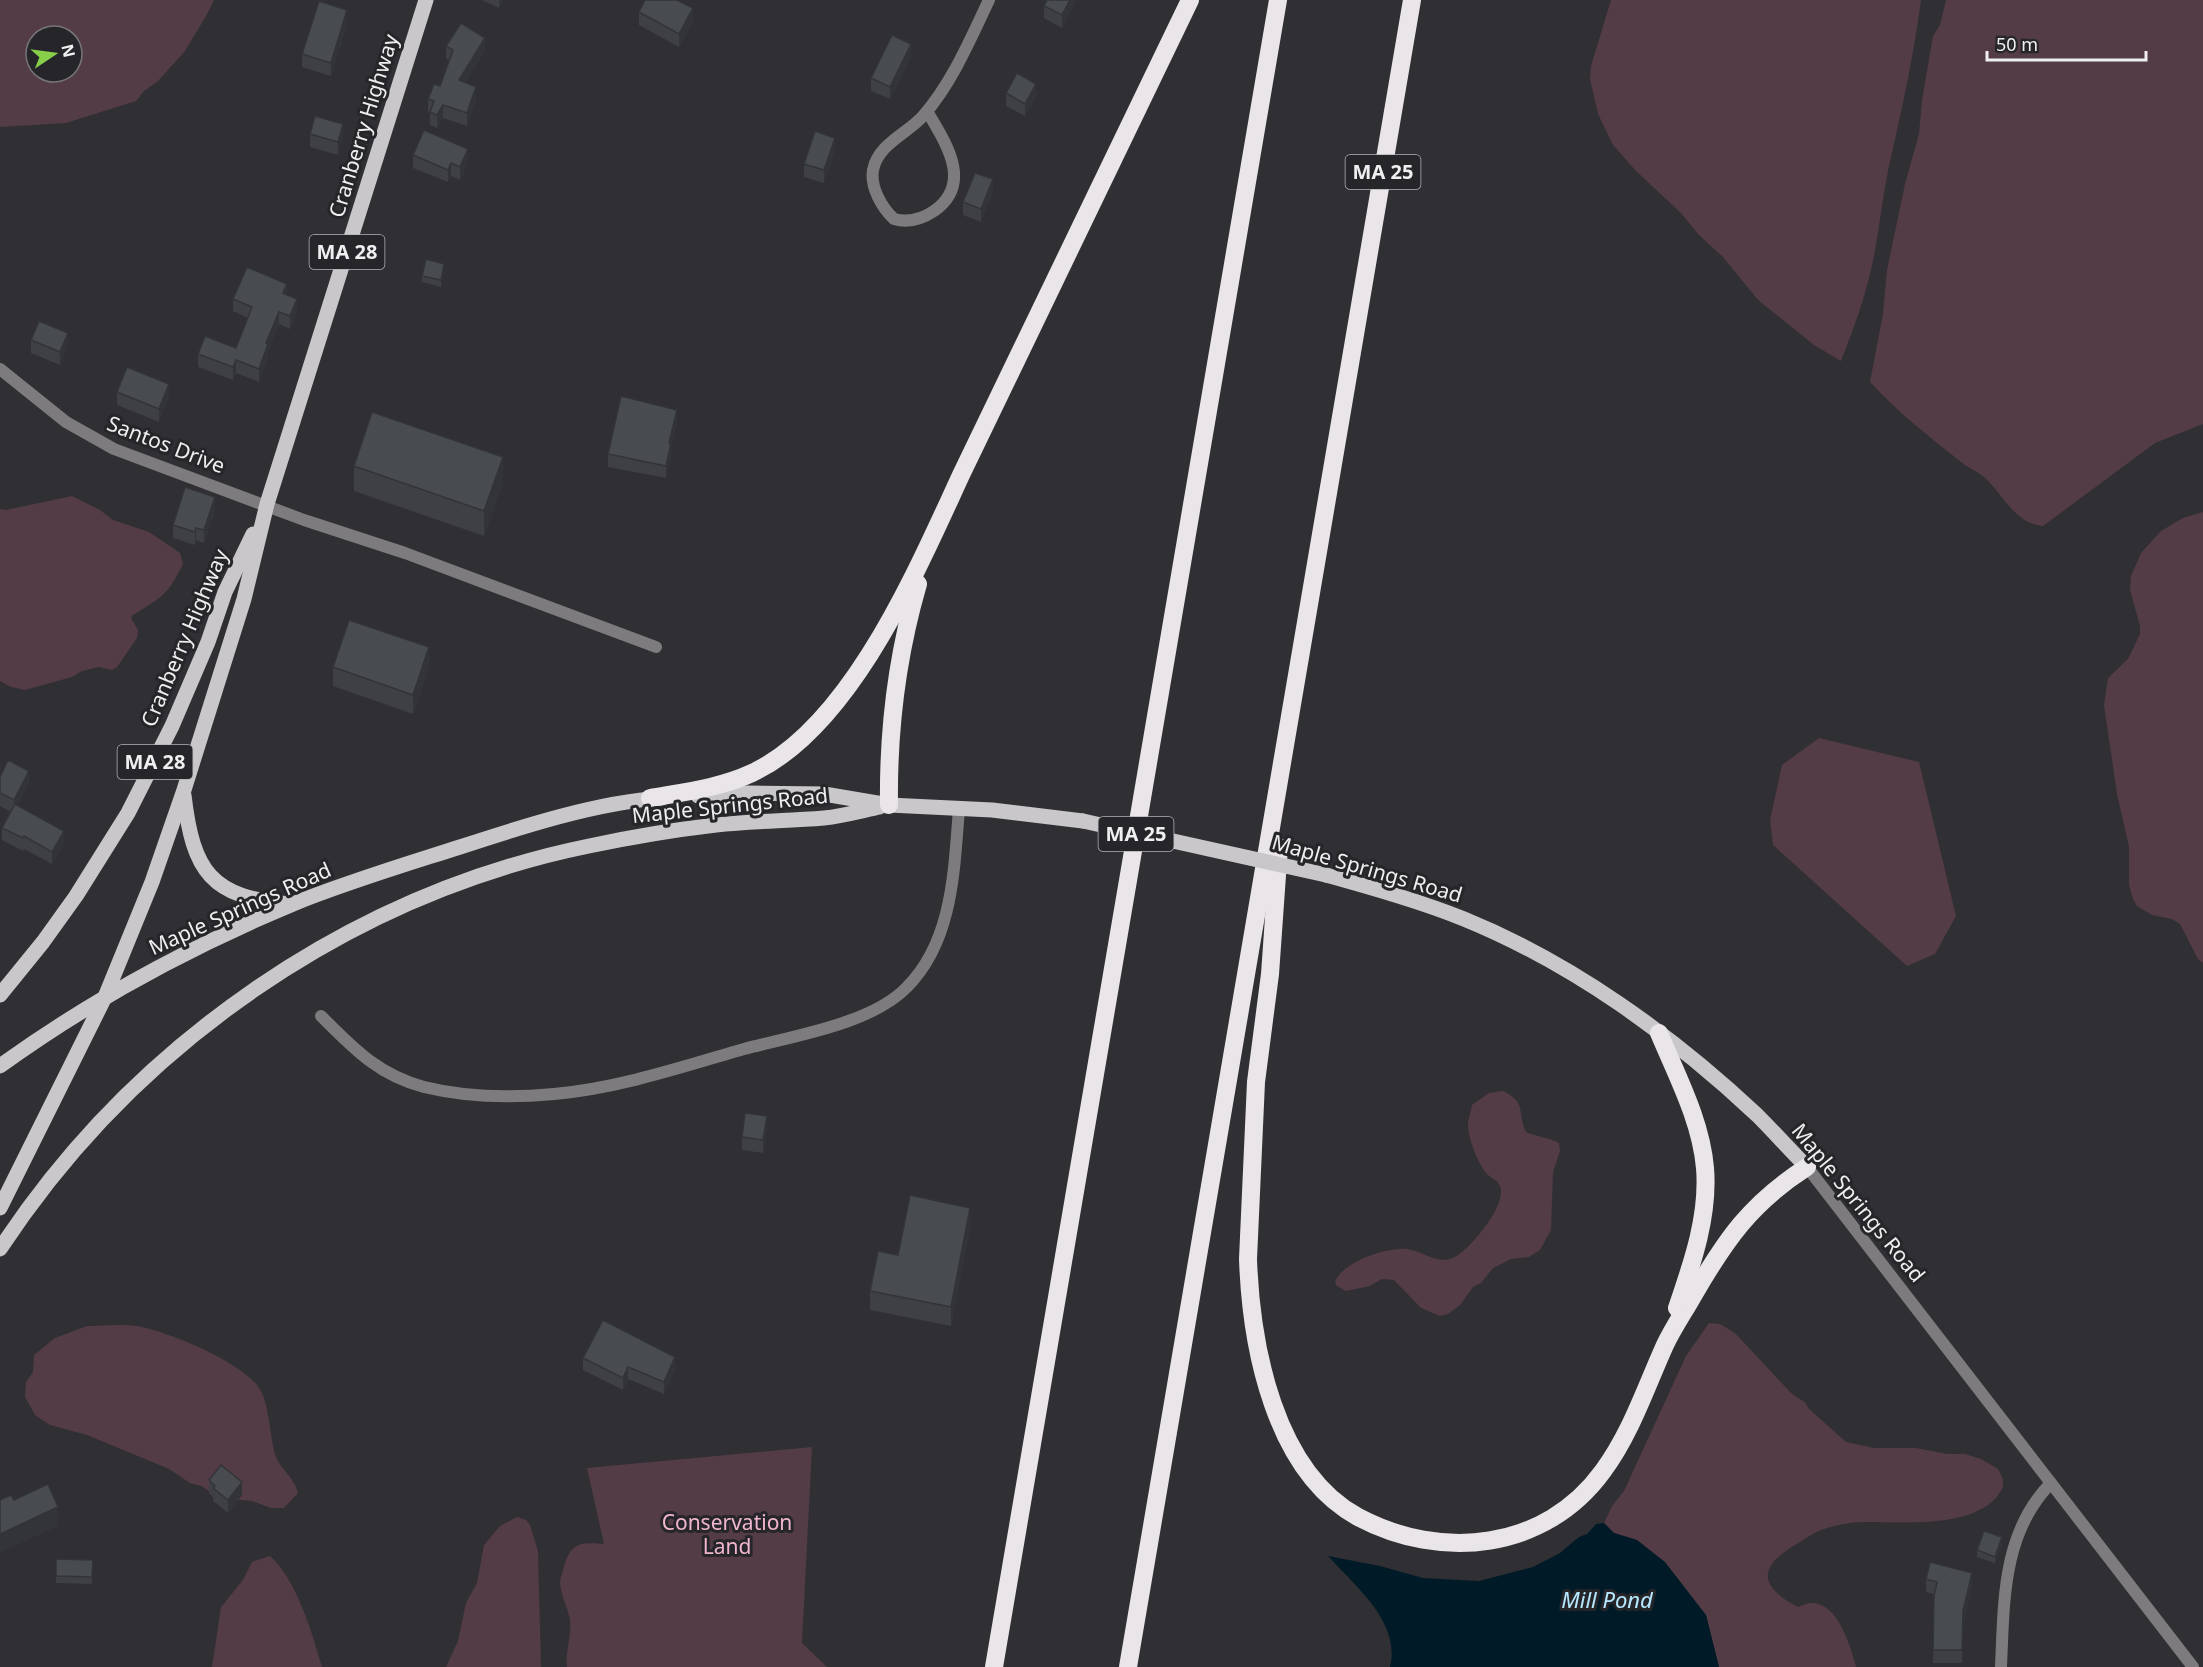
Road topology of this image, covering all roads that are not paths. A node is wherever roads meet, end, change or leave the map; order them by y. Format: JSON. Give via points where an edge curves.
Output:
{"nodes":[{"id":1,"x":426,"y":0,"type":"edge"},
{"id":2,"x":989,"y":0,"type":"edge"},
{"id":3,"x":1190,"y":0,"type":"edge"},
{"id":4,"x":1278,"y":0,"type":"edge"},
{"id":5,"x":1412,"y":0,"type":"edge"},
{"id":6,"x":927,"y":111,"type":"junction"},
{"id":7,"x":0,"y":369,"type":"edge"},
{"id":8,"x":267,"y":504,"type":"junction"},
{"id":9,"x":931,"y":542,"type":"junction"},
{"id":10,"x":656,"y":647,"type":"dead end"},
{"id":11,"x":1287,"y":728,"type":"junction"},
{"id":12,"x":184,"y":790,"type":"junction"},
{"id":13,"x":650,"y":798,"type":"junction"},
{"id":14,"x":889,"y":806,"type":"junction"},
{"id":15,"x":959,"y":809,"type":"junction"},
{"id":16,"x":294,"y":904,"type":"junction"},
{"id":17,"x":0,"y":995,"type":"edge"},
{"id":18,"x":105,"y":997,"type":"junction"},
{"id":19,"x":321,"y":1016,"type":"dead end"},
{"id":20,"x":1659,"y":1033,"type":"junction"},
{"id":21,"x":0,"y":1066,"type":"edge"},
{"id":22,"x":1807,"y":1167,"type":"junction"},
{"id":23,"x":0,"y":1208,"type":"edge"},
{"id":24,"x":0,"y":1249,"type":"edge"},
{"id":25,"x":1667,"y":1341,"type":"junction"},
{"id":26,"x":2051,"y":1483,"type":"junction"},
{"id":27,"x":994,"y":1667,"type":"edge"},
{"id":28,"x":1128,"y":1667,"type":"edge"},
{"id":29,"x":2001,"y":1667,"type":"edge"},
{"id":30,"x":2193,"y":1667,"type":"edge"}],
"edges":[{"from":1,"to":8,"type":"main road","name":"Cranberry Highway","number":"MA 28"},
{"from":2,"to":6,"type":"street","via":[[956,67]]},
{"from":3,"to":9,"type":"highway"},
{"from":4,"to":27,"type":"highway","number":"MA 25"},
{"from":5,"to":11,"type":"highway","number":"MA 25"},
{"from":6,"to":6,"type":"street","via":[[889,144],[873,170],[883,208],[894,219],[908,221],[929,214],[946,201],[952,189],[954,175],[949,148]]},
{"from":7,"to":8,"type":"street","name":"Santos Drive","via":[[66,422],[114,449]]},
{"from":8,"to":10,"type":"street"},
{"from":8,"to":12,"type":"main road","name":"Cranberry Highway","number":"MA 28","via":[[244,599]]},
{"from":8,"to":17,"type":"main road","name":"Cranberry Highway","number":"MA 28","via":[[225,592],[172,726],[128,813],[76,896]]},
{"from":9,"to":13,"type":"highway","via":[[890,620],[858,670],[828,711],[792,747],[734,780]]},
{"from":9,"to":14,"type":"highway","via":[[906,624],[899,662],[888,764]]},
{"from":11,"to":25,"type":"highway","via":[[1270,974],[1257,1082],[1248,1259],[1259,1358],[1276,1413],[1302,1462],[1333,1499],[1353,1514],[1400,1536],[1476,1543],[1525,1532],[1566,1508],[1602,1473],[1629,1428]]},
{"from":11,"to":28,"type":"highway","number":"MA 25"},
{"from":12,"to":16,"type":"main road","via":[[195,851],[216,881],[243,897]]},
{"from":12,"to":18,"type":"main road","name":"Cranberry Highway","number":"MA 28"},
{"from":13,"to":14,"type":"main road","name":"Maple Springs Road","via":[[824,794]]},
{"from":13,"to":16,"type":"main road","name":"Maple Springs Road","via":[[519,828]]},
{"from":14,"to":15,"type":"main road","name":"Maple Springs Road"},
{"from":14,"to":24,"type":"main road","name":"Maple Springs Road","via":[[827,818],[718,825],[587,846],[481,874],[353,930],[234,1004],[152,1071],[88,1136]]},
{"from":15,"to":19,"type":"street","via":[[949,897],[932,955],[900,994],[839,1023],[641,1078],[580,1091],[507,1095],[441,1090],[403,1080],[369,1062]]},
{"from":15,"to":20,"type":"main road","name":"Maple Springs Road","bridge":true,"via":[[1083,821],[1326,875],[1418,903],[1466,920],[1564,970]]},
{"from":16,"to":18,"type":"main road","name":"Maple Springs Road"},
{"from":18,"to":21,"type":"main road"},
{"from":18,"to":23,"type":"main road","name":"Cranberry Highway","number":"MA 28"},
{"from":20,"to":22,"type":"main road","name":"Maple Springs Road","via":[[1757,1115]]},
{"from":20,"to":25,"type":"highway","via":[[1694,1118],[1706,1170],[1695,1255]]},
{"from":22,"to":25,"type":"highway","via":[[1748,1213]]},
{"from":22,"to":26,"type":"street","name":"Maple Springs Road"},
{"from":26,"to":29,"type":"street","via":[[2028,1512],[2014,1544],[2005,1600]]},
{"from":26,"to":30,"type":"street","name":"Maple Springs Road"}]}
